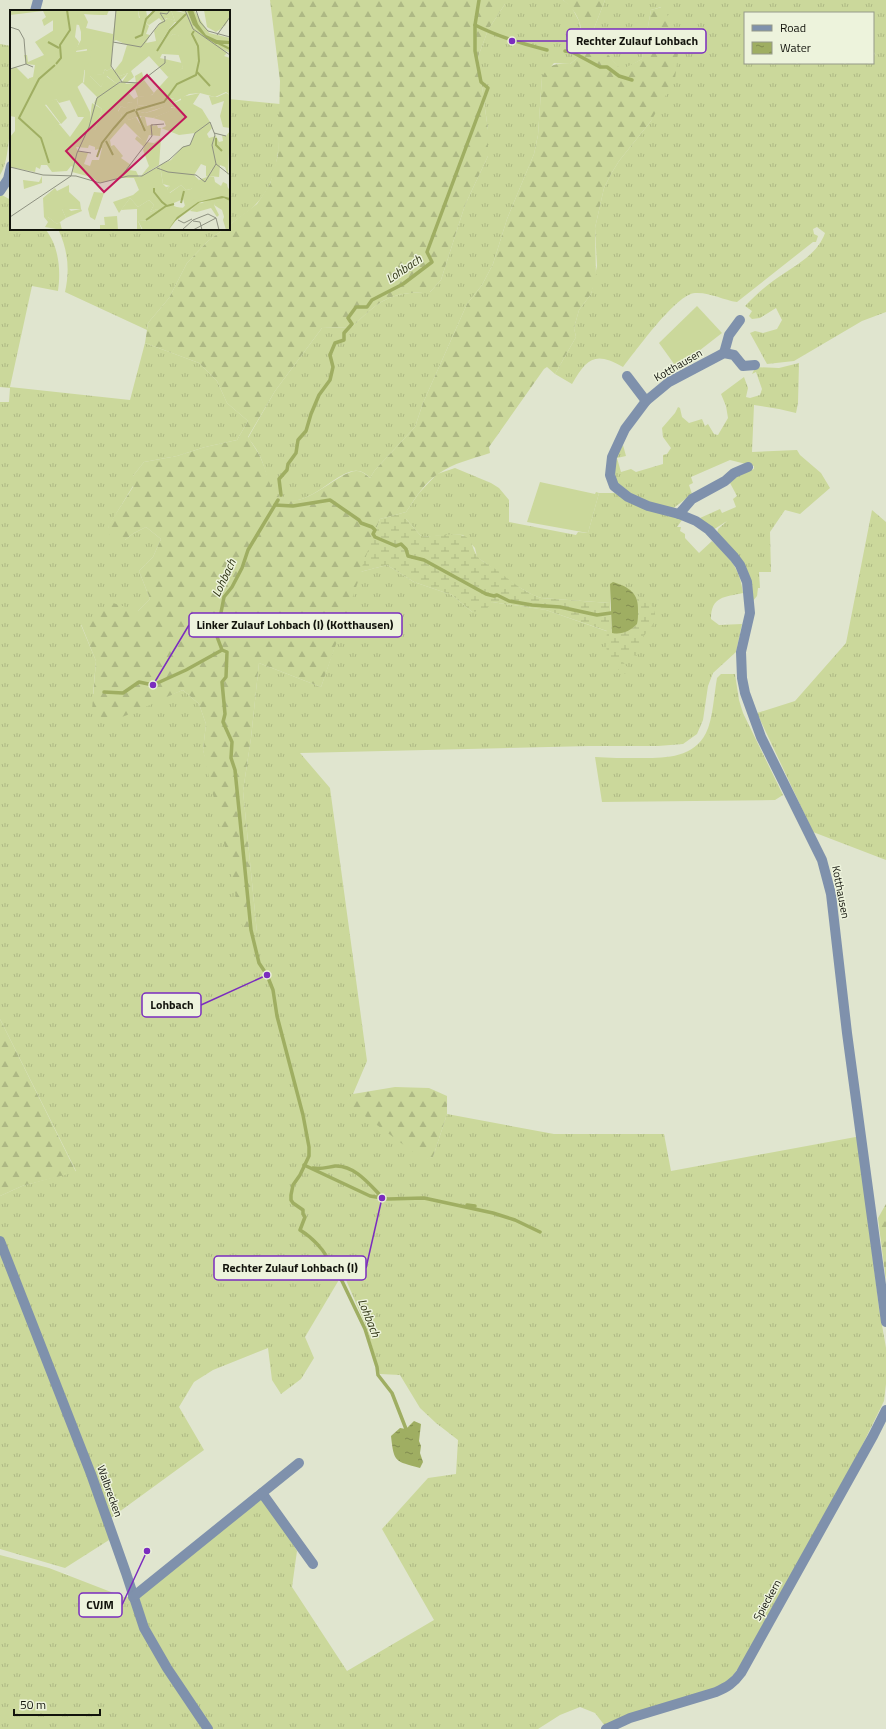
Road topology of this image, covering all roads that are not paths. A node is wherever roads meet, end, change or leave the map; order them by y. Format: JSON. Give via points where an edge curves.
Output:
{"nodes":[{"id":1,"x":38,"y":0,"type":"edge"},
{"id":2,"x":35,"y":10,"type":"edge"},
{"id":3,"x":10,"y":170,"type":"edge"},
{"id":4,"x":0,"y":192,"type":"edge"},
{"id":5,"x":740,"y":320,"type":"dead end"},
{"id":6,"x":724,"y":353,"type":"junction"},
{"id":7,"x":755,"y":365,"type":"dead end"},
{"id":8,"x":628,"y":376,"type":"dead end"},
{"id":9,"x":646,"y":401,"type":"junction"},
{"id":10,"x":748,"y":467,"type":"dead end"},
{"id":11,"x":679,"y":514,"type":"junction"},
{"id":12,"x":0,"y":1242,"type":"edge"},
{"id":13,"x":886,"y":1322,"type":"edge"},
{"id":14,"x":886,"y":1410,"type":"edge"},
{"id":15,"x":299,"y":1463,"type":"dead end"},
{"id":16,"x":262,"y":1493,"type":"junction"},
{"id":17,"x":314,"y":1564,"type":"dead end"},
{"id":18,"x":133,"y":1597,"type":"junction"},
{"id":19,"x":208,"y":1729,"type":"edge"},
{"id":20,"x":606,"y":1729,"type":"edge"}],
"edges":[{"from":1,"to":2,"type":"street"},
{"from":3,"to":4,"type":"street"},
{"from":5,"to":6,"type":"street","via":[[729,335]]},
{"from":6,"to":7,"type":"street","via":[[734,355],[742,366]]},
{"from":6,"to":9,"type":"street","name":"Kotthausen","via":[[669,382]]},
{"from":8,"to":9,"type":"street"},
{"from":9,"to":11,"type":"street","name":"Kotthausen","via":[[625,429],[614,450],[610,466],[611,480],[619,491],[628,497],[648,506]]},
{"from":10,"to":11,"type":"street","via":[[692,499]]},
{"from":11,"to":13,"type":"street","name":"Kotthausen","via":[[696,521],[721,541],[745,575],[750,613],[741,652],[745,693],[761,737],[815,845],[827,876]]},
{"from":12,"to":18,"type":"street","name":"Walbrecken","via":[[89,1468]]},
{"from":14,"to":20,"type":"street","name":"Spieckern","via":[[735,1681],[716,1692],[630,1718]]},
{"from":15,"to":16,"type":"street"},
{"from":16,"to":17,"type":"street"},
{"from":16,"to":18,"type":"street"},
{"from":18,"to":19,"type":"street","name":"Walbrecken","via":[[149,1639]]}]}
